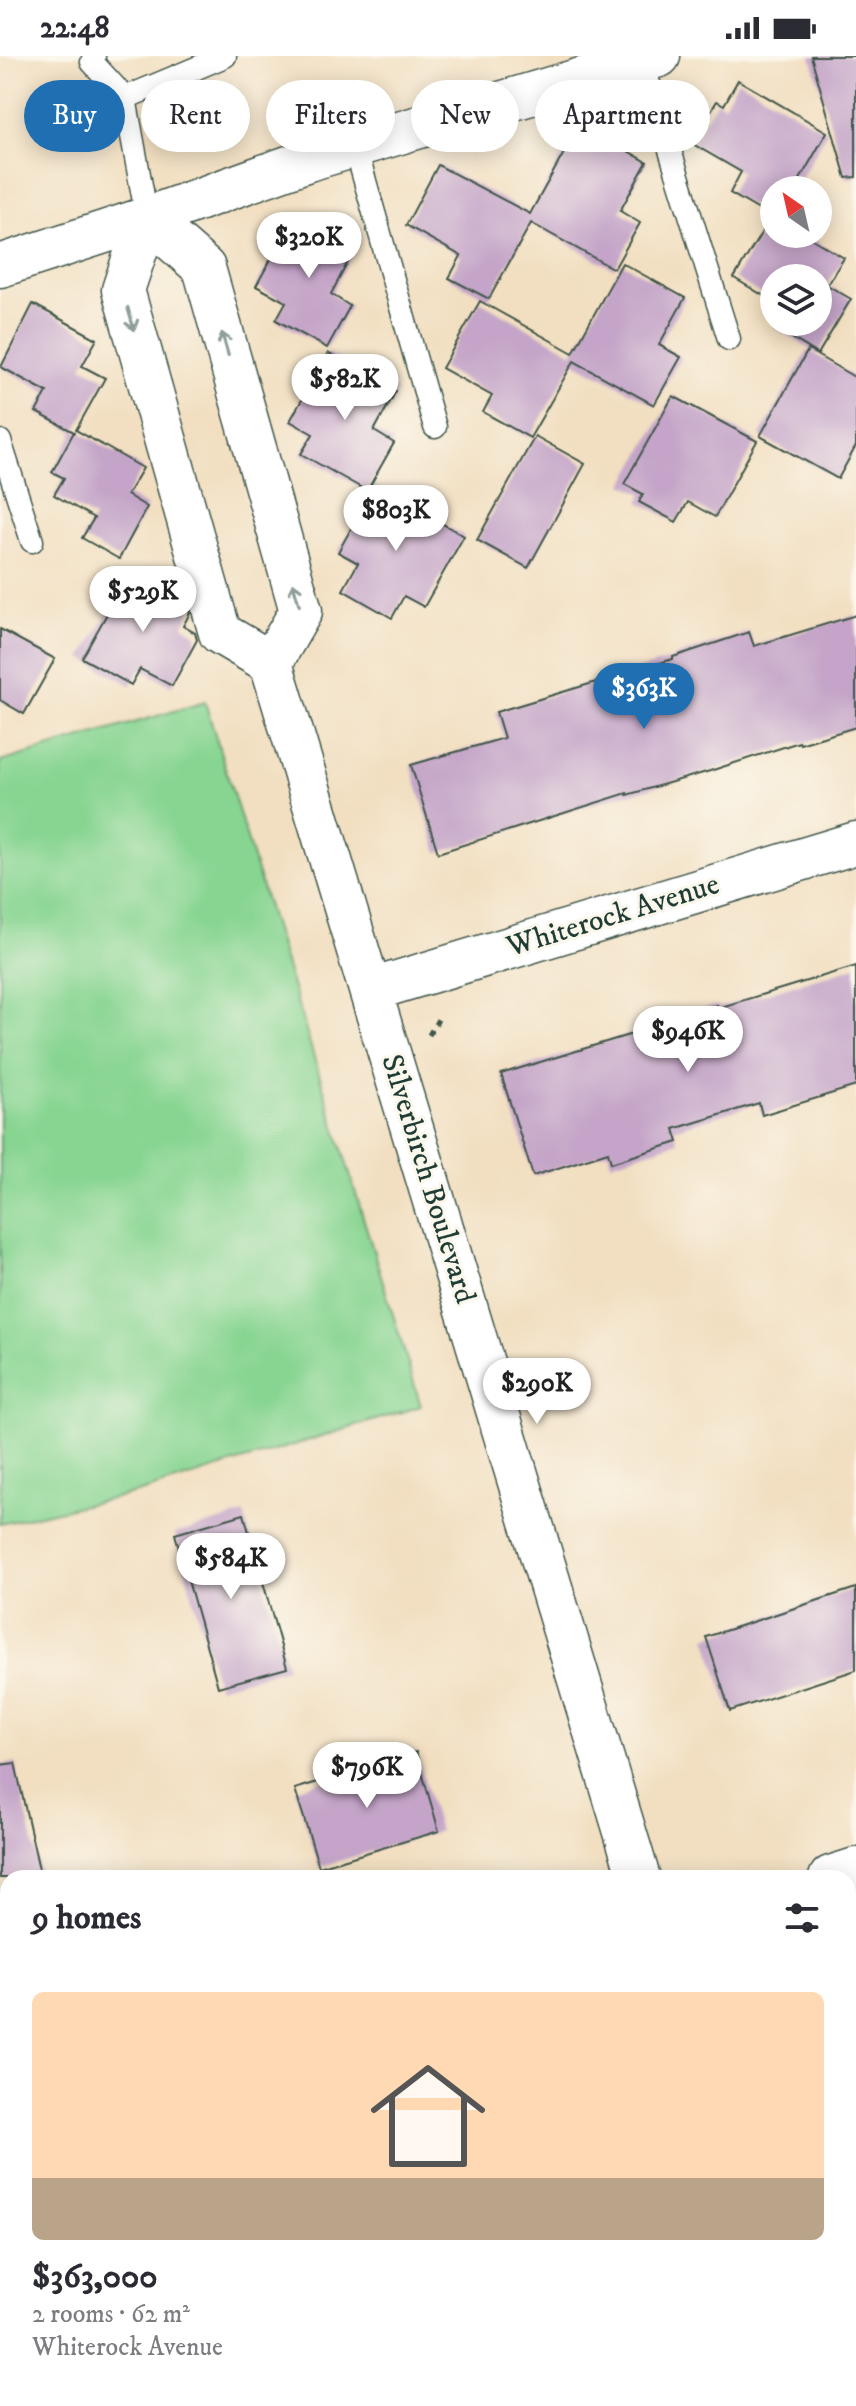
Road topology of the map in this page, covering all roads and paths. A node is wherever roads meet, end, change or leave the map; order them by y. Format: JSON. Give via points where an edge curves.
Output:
{"nodes":[{"id":1,"x":94,"y":56,"type":"edge"},
{"id":2,"x":225,"y":56,"type":"edge"},
{"id":3,"x":650,"y":59,"type":"edge"},
{"id":4,"x":108,"y":80,"type":"edge"},
{"id":5,"x":125,"y":98,"type":"joint"},
{"id":6,"x":395,"y":134,"type":"edge"},
{"id":7,"x":335,"y":152,"type":"edge"},
{"id":8,"x":357,"y":152,"type":"edge"},
{"id":9,"x":147,"y":218,"type":"junction"},
{"id":10,"x":0,"y":266,"type":"edge"},
{"id":11,"x":729,"y":339,"type":"dead end"},
{"id":12,"x":435,"y":427,"type":"dead end"},
{"id":13,"x":0,"y":441,"type":"edge"},
{"id":14,"x":32,"y":541,"type":"dead end"},
{"id":15,"x":271,"y":663,"type":"junction"},
{"id":16,"x":856,"y":843,"type":"edge"},
{"id":17,"x":371,"y":990,"type":"junction"},
{"id":18,"x":637,"y":1870,"type":"edge"}],
"edges":[{"from":1,"to":4,"type":"lane","via":[[92,62]]},
{"from":2,"to":5,"type":"lane"},
{"from":3,"to":6,"type":"street"},
{"from":3,"to":11,"type":"lane"},
{"from":5,"to":9,"type":"lane"},
{"from":7,"to":9,"type":"street"},
{"from":8,"to":12,"type":"lane"},
{"from":9,"to":10,"type":"street"},
{"from":9,"to":15,"type":"street","one_way":true,"via":[[123,290],[220,633]]},
{"from":15,"to":9,"type":"street","one_way":true,"via":[[301,611],[204,268]]},
{"from":13,"to":14,"type":"lane"},
{"from":15,"to":17,"type":"street","name":"Silverbirch Boulevard"},
{"from":16,"to":17,"type":"street","name":"Whiterock Avenue"},
{"from":17,"to":18,"type":"street","name":"Silverbirch Boulevard"}]}
